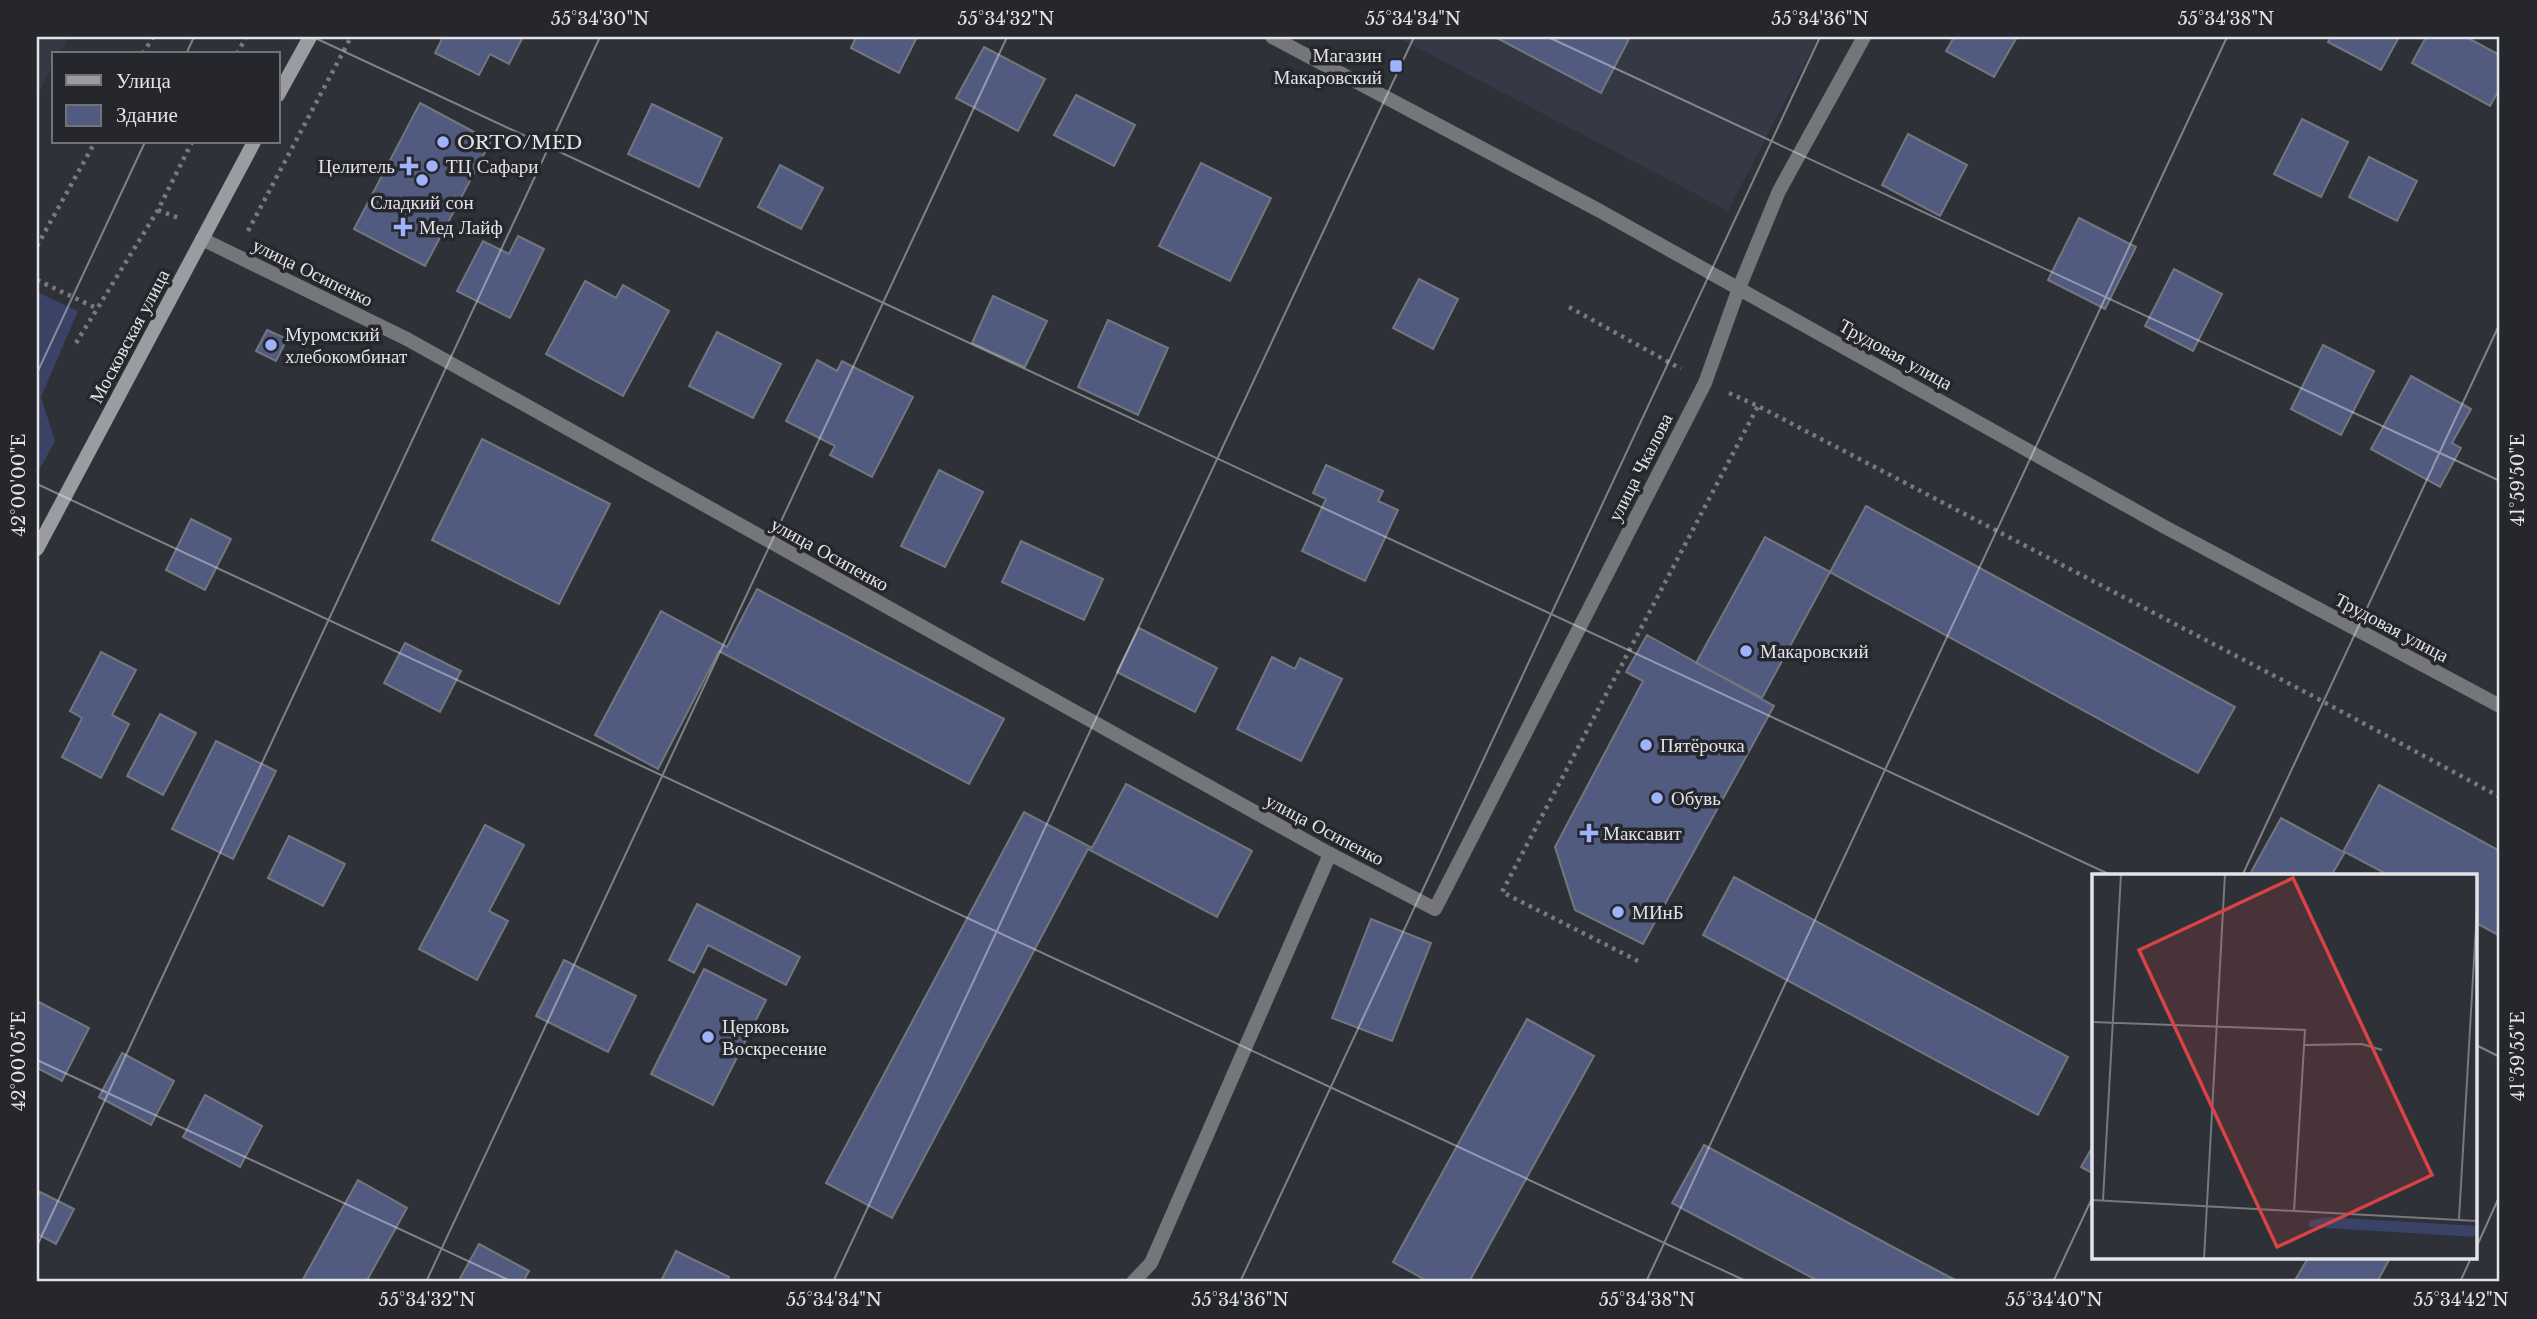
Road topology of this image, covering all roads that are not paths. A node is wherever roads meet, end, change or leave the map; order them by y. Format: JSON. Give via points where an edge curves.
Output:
{"nodes":[{"id":1,"x":310,"y":37,"type":"edge"},
{"id":2,"x":1272,"y":37,"type":"edge"},
{"id":3,"x":1864,"y":37,"type":"edge"},
{"id":4,"x":280,"y":91,"type":"edge"},
{"id":5,"x":253,"y":144,"type":"edge"},
{"id":6,"x":202,"y":239,"type":"junction"},
{"id":7,"x":1739,"y":288,"type":"junction"},
{"id":8,"x":37,"y":549,"type":"edge"},
{"id":9,"x":2500,"y":706,"type":"edge"},
{"id":10,"x":1330,"y":854,"type":"junction"},
{"id":11,"x":1435,"y":909,"type":"joint"},
{"id":12,"x":1133,"y":1282,"type":"edge"}],
"edges":[{"from":1,"to":4,"type":"main road"},
{"from":2,"to":7,"type":"street","name":"Трудовая улица"},
{"from":3,"to":7,"type":"street","name":"улица Чкалова","via":[[1779,191]]},
{"from":5,"to":6,"type":"main road","name":"Московская улица"},
{"from":6,"to":8,"type":"main road","name":"Московская улица"},
{"from":6,"to":10,"type":"street","name":"улица Осипенко","via":[[407,339]]},
{"from":7,"to":9,"type":"street","name":"Трудовая улица","via":[[2163,526]]},
{"from":7,"to":11,"type":"street","name":"улица Чкалова","via":[[1705,383]]},
{"from":10,"to":11,"type":"street","name":"улица Осипенко"},
{"from":10,"to":12,"type":"street","via":[[1151,1263]]}]}
